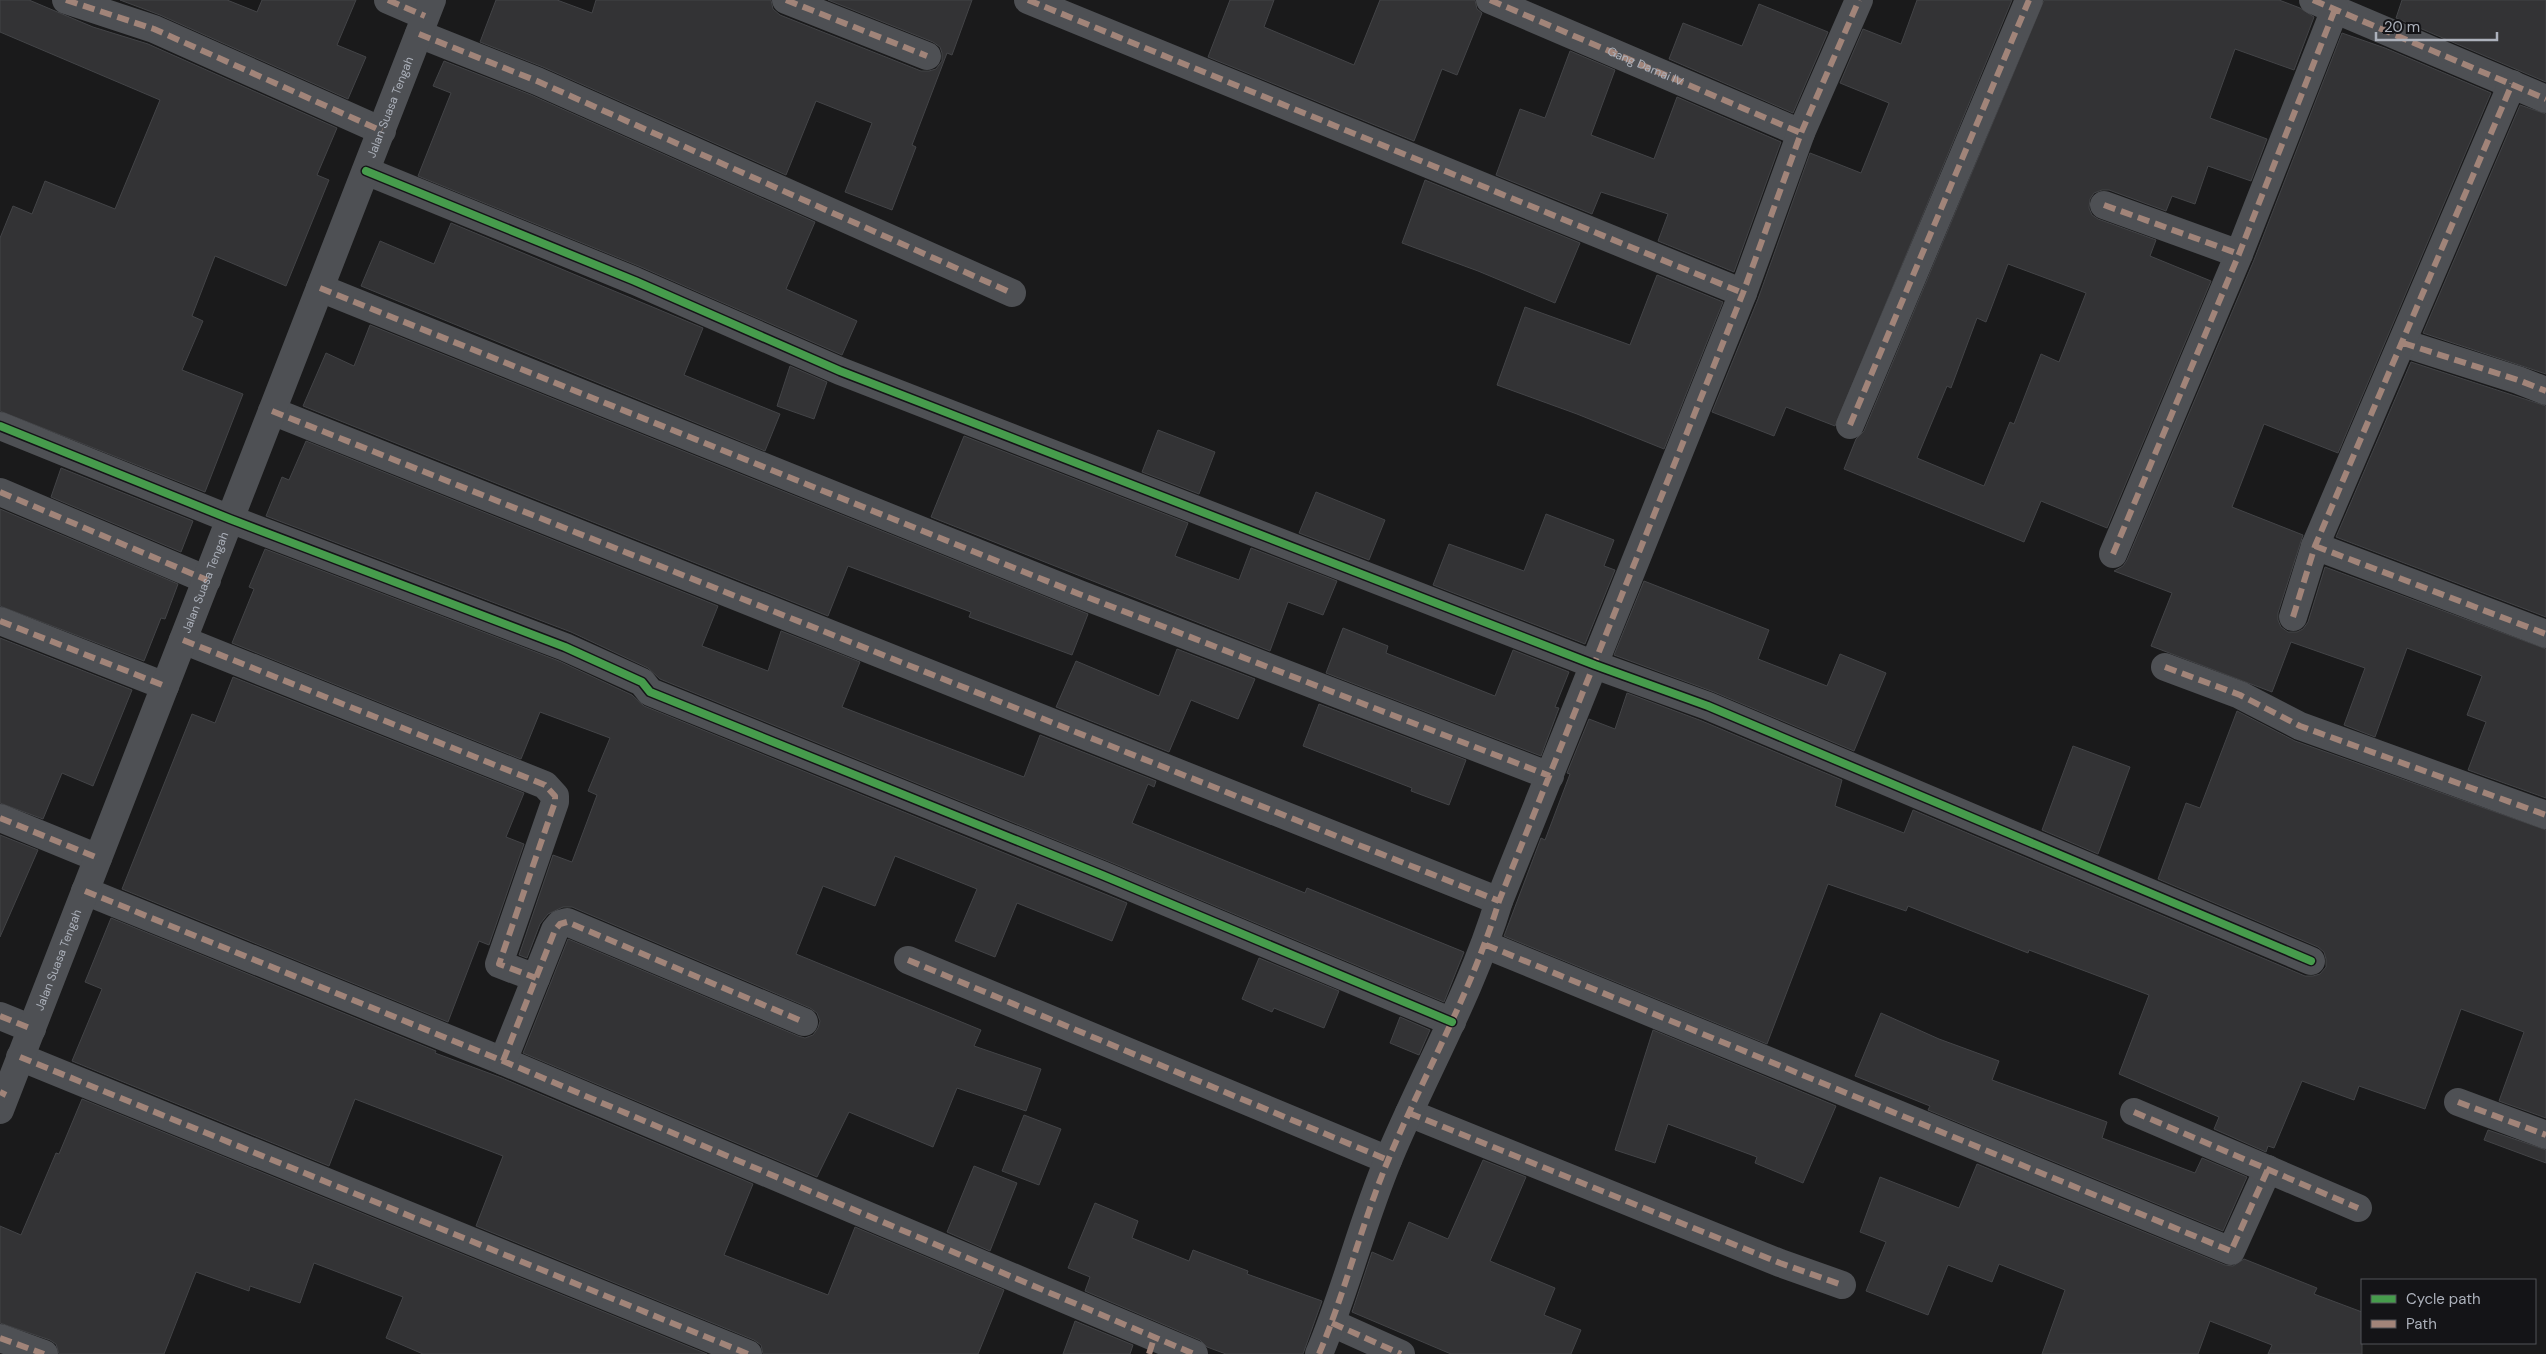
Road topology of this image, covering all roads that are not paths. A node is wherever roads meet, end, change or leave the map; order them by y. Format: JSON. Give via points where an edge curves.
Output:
{"nodes":[{"id":1,"x":66,"y":0,"type":"edge"},
{"id":2,"x":388,"y":0,"type":"edge"},
{"id":3,"x":786,"y":0,"type":"edge"},
{"id":4,"x":1028,"y":0,"type":"edge"},
{"id":5,"x":1490,"y":0,"type":"edge"},
{"id":6,"x":1859,"y":0,"type":"edge"},
{"id":7,"x":2029,"y":0,"type":"edge"},
{"id":8,"x":2324,"y":4,"type":"edge"},
{"id":9,"x":425,"y":17,"type":"edge"},
{"id":10,"x":927,"y":56,"type":"dead end"},
{"id":11,"x":2512,"y":84,"type":"junction"},
{"id":12,"x":2546,"y":99,"type":"edge"},
{"id":13,"x":382,"y":131,"type":"junction"},
{"id":14,"x":1801,"y":133,"type":"junction"},
{"id":15,"x":366,"y":171,"type":"junction"},
{"id":16,"x":2104,"y":205,"type":"dead end"},
{"id":17,"x":2238,"y":254,"type":"junction"},
{"id":18,"x":320,"y":288,"type":"junction"},
{"id":19,"x":1012,"y":293,"type":"dead end"},
{"id":20,"x":1743,"y":293,"type":"junction"},
{"id":21,"x":2403,"y":344,"type":"junction"},
{"id":22,"x":2546,"y":391,"type":"edge"},
{"id":23,"x":272,"y":411,"type":"junction"},
{"id":24,"x":1850,"y":425,"type":"dead end"},
{"id":25,"x":0,"y":426,"type":"edge"},
{"id":26,"x":0,"y":492,"type":"edge"},
{"id":27,"x":230,"y":519,"type":"junction"},
{"id":28,"x":2315,"y":546,"type":"junction"},
{"id":29,"x":2113,"y":554,"type":"dead end"},
{"id":30,"x":207,"y":580,"type":"junction"},
{"id":31,"x":2293,"y":617,"type":"dead end"},
{"id":32,"x":0,"y":621,"type":"edge"},
{"id":33,"x":2546,"y":634,"type":"edge"},
{"id":34,"x":183,"y":640,"type":"junction"},
{"id":35,"x":1595,"y":665,"type":"junction"},
{"id":36,"x":2165,"y":667,"type":"dead end"},
{"id":37,"x":165,"y":686,"type":"junction"},
{"id":38,"x":1550,"y":776,"type":"junction"},
{"id":39,"x":2546,"y":815,"type":"edge"},
{"id":40,"x":0,"y":818,"type":"edge"},
{"id":41,"x":98,"y":858,"type":"junction"},
{"id":42,"x":85,"y":891,"type":"junction"},
{"id":43,"x":1499,"y":901,"type":"junction"},
{"id":44,"x":1486,"y":945,"type":"junction"},
{"id":45,"x":908,"y":960,"type":"dead end"},
{"id":46,"x":2311,"y":960,"type":"dead end"},
{"id":47,"x":536,"y":978,"type":"junction"},
{"id":48,"x":0,"y":1016,"type":"edge"},
{"id":49,"x":804,"y":1022,"type":"dead end"},
{"id":50,"x":1452,"y":1022,"type":"junction"},
{"id":51,"x":32,"y":1029,"type":"junction"},
{"id":52,"x":20,"y":1057,"type":"junction"},
{"id":53,"x":503,"y":1061,"type":"junction"},
{"id":54,"x":2,"y":1099,"type":"edge"},
{"id":55,"x":2458,"y":1102,"type":"dead end"},
{"id":56,"x":2134,"y":1112,"type":"dead end"},
{"id":57,"x":1409,"y":1113,"type":"junction"},
{"id":58,"x":2546,"y":1135,"type":"edge"},
{"id":59,"x":1388,"y":1160,"type":"junction"},
{"id":60,"x":2268,"y":1169,"type":"junction"},
{"id":61,"x":2358,"y":1208,"type":"dead end"},
{"id":62,"x":1842,"y":1285,"type":"dead end"},
{"id":63,"x":1332,"y":1323,"type":"junction"},
{"id":64,"x":0,"y":1338,"type":"edge"},
{"id":65,"x":1151,"y":1346,"type":"edge"},
{"id":66,"x":44,"y":1354,"type":"edge"},
{"id":67,"x":748,"y":1354,"type":"edge"},
{"id":68,"x":1194,"y":1354,"type":"edge"},
{"id":69,"x":1319,"y":1354,"type":"edge"},
{"id":70,"x":1401,"y":1354,"type":"edge"}],
"edges":[{"from":1,"to":13,"type":"street","via":[[154,29]]},
{"from":2,"to":9,"type":"street"},
{"from":3,"to":10,"type":"street"},
{"from":4,"to":20,"type":"street"},
{"from":5,"to":14,"type":"street","name":"Gang Damai IV"},
{"from":6,"to":14,"type":"street"},
{"from":7,"to":24,"type":"street"},
{"from":8,"to":11,"type":"street"},
{"from":8,"to":17,"type":"street"},
{"from":9,"to":13,"type":"street","name":"Jalan Suasa Tengah"},
{"from":9,"to":19,"type":"street","via":[[537,81]]},
{"from":11,"to":12,"type":"street"},
{"from":11,"to":21,"type":"street"},
{"from":13,"to":15,"type":"street","name":"Jalan Suasa Tengah"},
{"from":14,"to":20,"type":"street"},
{"from":15,"to":18,"type":"street","name":"Jalan Suasa Tengah"},
{"from":15,"to":35,"type":"street","via":[[635,281],[840,371]]},
{"from":16,"to":17,"type":"street"},
{"from":17,"to":29,"type":"street"},
{"from":18,"to":23,"type":"street","name":"Jalan Suasa Tengah"},
{"from":18,"to":38,"type":"street","via":[[1079,594]]},
{"from":20,"to":35,"type":"street"},
{"from":21,"to":22,"type":"street"},
{"from":21,"to":28,"type":"street"},
{"from":23,"to":27,"type":"street","name":"Jalan Suasa Tengah"},
{"from":23,"to":43,"type":"street"},
{"from":25,"to":27,"type":"street"},
{"from":26,"to":30,"type":"street"},
{"from":27,"to":30,"type":"street","name":"Jalan Suasa Tengah"},
{"from":27,"to":50,"type":"street","via":[[565,647],[642,682],[650,692],[1102,875]]},
{"from":28,"to":31,"type":"street"},
{"from":28,"to":33,"type":"street"},
{"from":30,"to":34,"type":"street","name":"Jalan Suasa Tengah"},
{"from":32,"to":37,"type":"street"},
{"from":34,"to":37,"type":"street","name":"Jalan Suasa Tengah"},
{"from":34,"to":47,"type":"street","via":[[545,784],[555,796],[555,802],[499,964]]},
{"from":35,"to":38,"type":"street"},
{"from":35,"to":46,"type":"street","via":[[1708,706]]},
{"from":36,"to":39,"type":"street","via":[[2240,695],[2300,726]]},
{"from":37,"to":41,"type":"street","name":"Jalan Suasa Tengah"},
{"from":38,"to":43,"type":"street"},
{"from":40,"to":41,"type":"street"},
{"from":41,"to":42,"type":"street","name":"Jalan Suasa Tengah"},
{"from":42,"to":51,"type":"street","name":"Jalan Suasa Tengah"},
{"from":42,"to":53,"type":"street"},
{"from":43,"to":44,"type":"street"},
{"from":44,"to":50,"type":"street"},
{"from":44,"to":60,"type":"street","via":[[2231,1251]]},
{"from":45,"to":59,"type":"street"},
{"from":47,"to":49,"type":"street","via":[[555,930],[567,922]]},
{"from":47,"to":53,"type":"street"},
{"from":48,"to":51,"type":"street"},
{"from":50,"to":57,"type":"street"},
{"from":51,"to":52,"type":"street","name":"Jalan Suasa Tengah"},
{"from":52,"to":54,"type":"street","name":"Jalan Suasa Tengah"},
{"from":52,"to":67,"type":"street"},
{"from":53,"to":65,"type":"street"},
{"from":55,"to":58,"type":"street"},
{"from":56,"to":60,"type":"street"},
{"from":57,"to":59,"type":"street"},
{"from":57,"to":62,"type":"street"},
{"from":59,"to":63,"type":"street"},
{"from":60,"to":61,"type":"street"},
{"from":63,"to":69,"type":"street"},
{"from":63,"to":70,"type":"street"},
{"from":64,"to":66,"type":"street"},
{"from":65,"to":68,"type":"street"}]}
